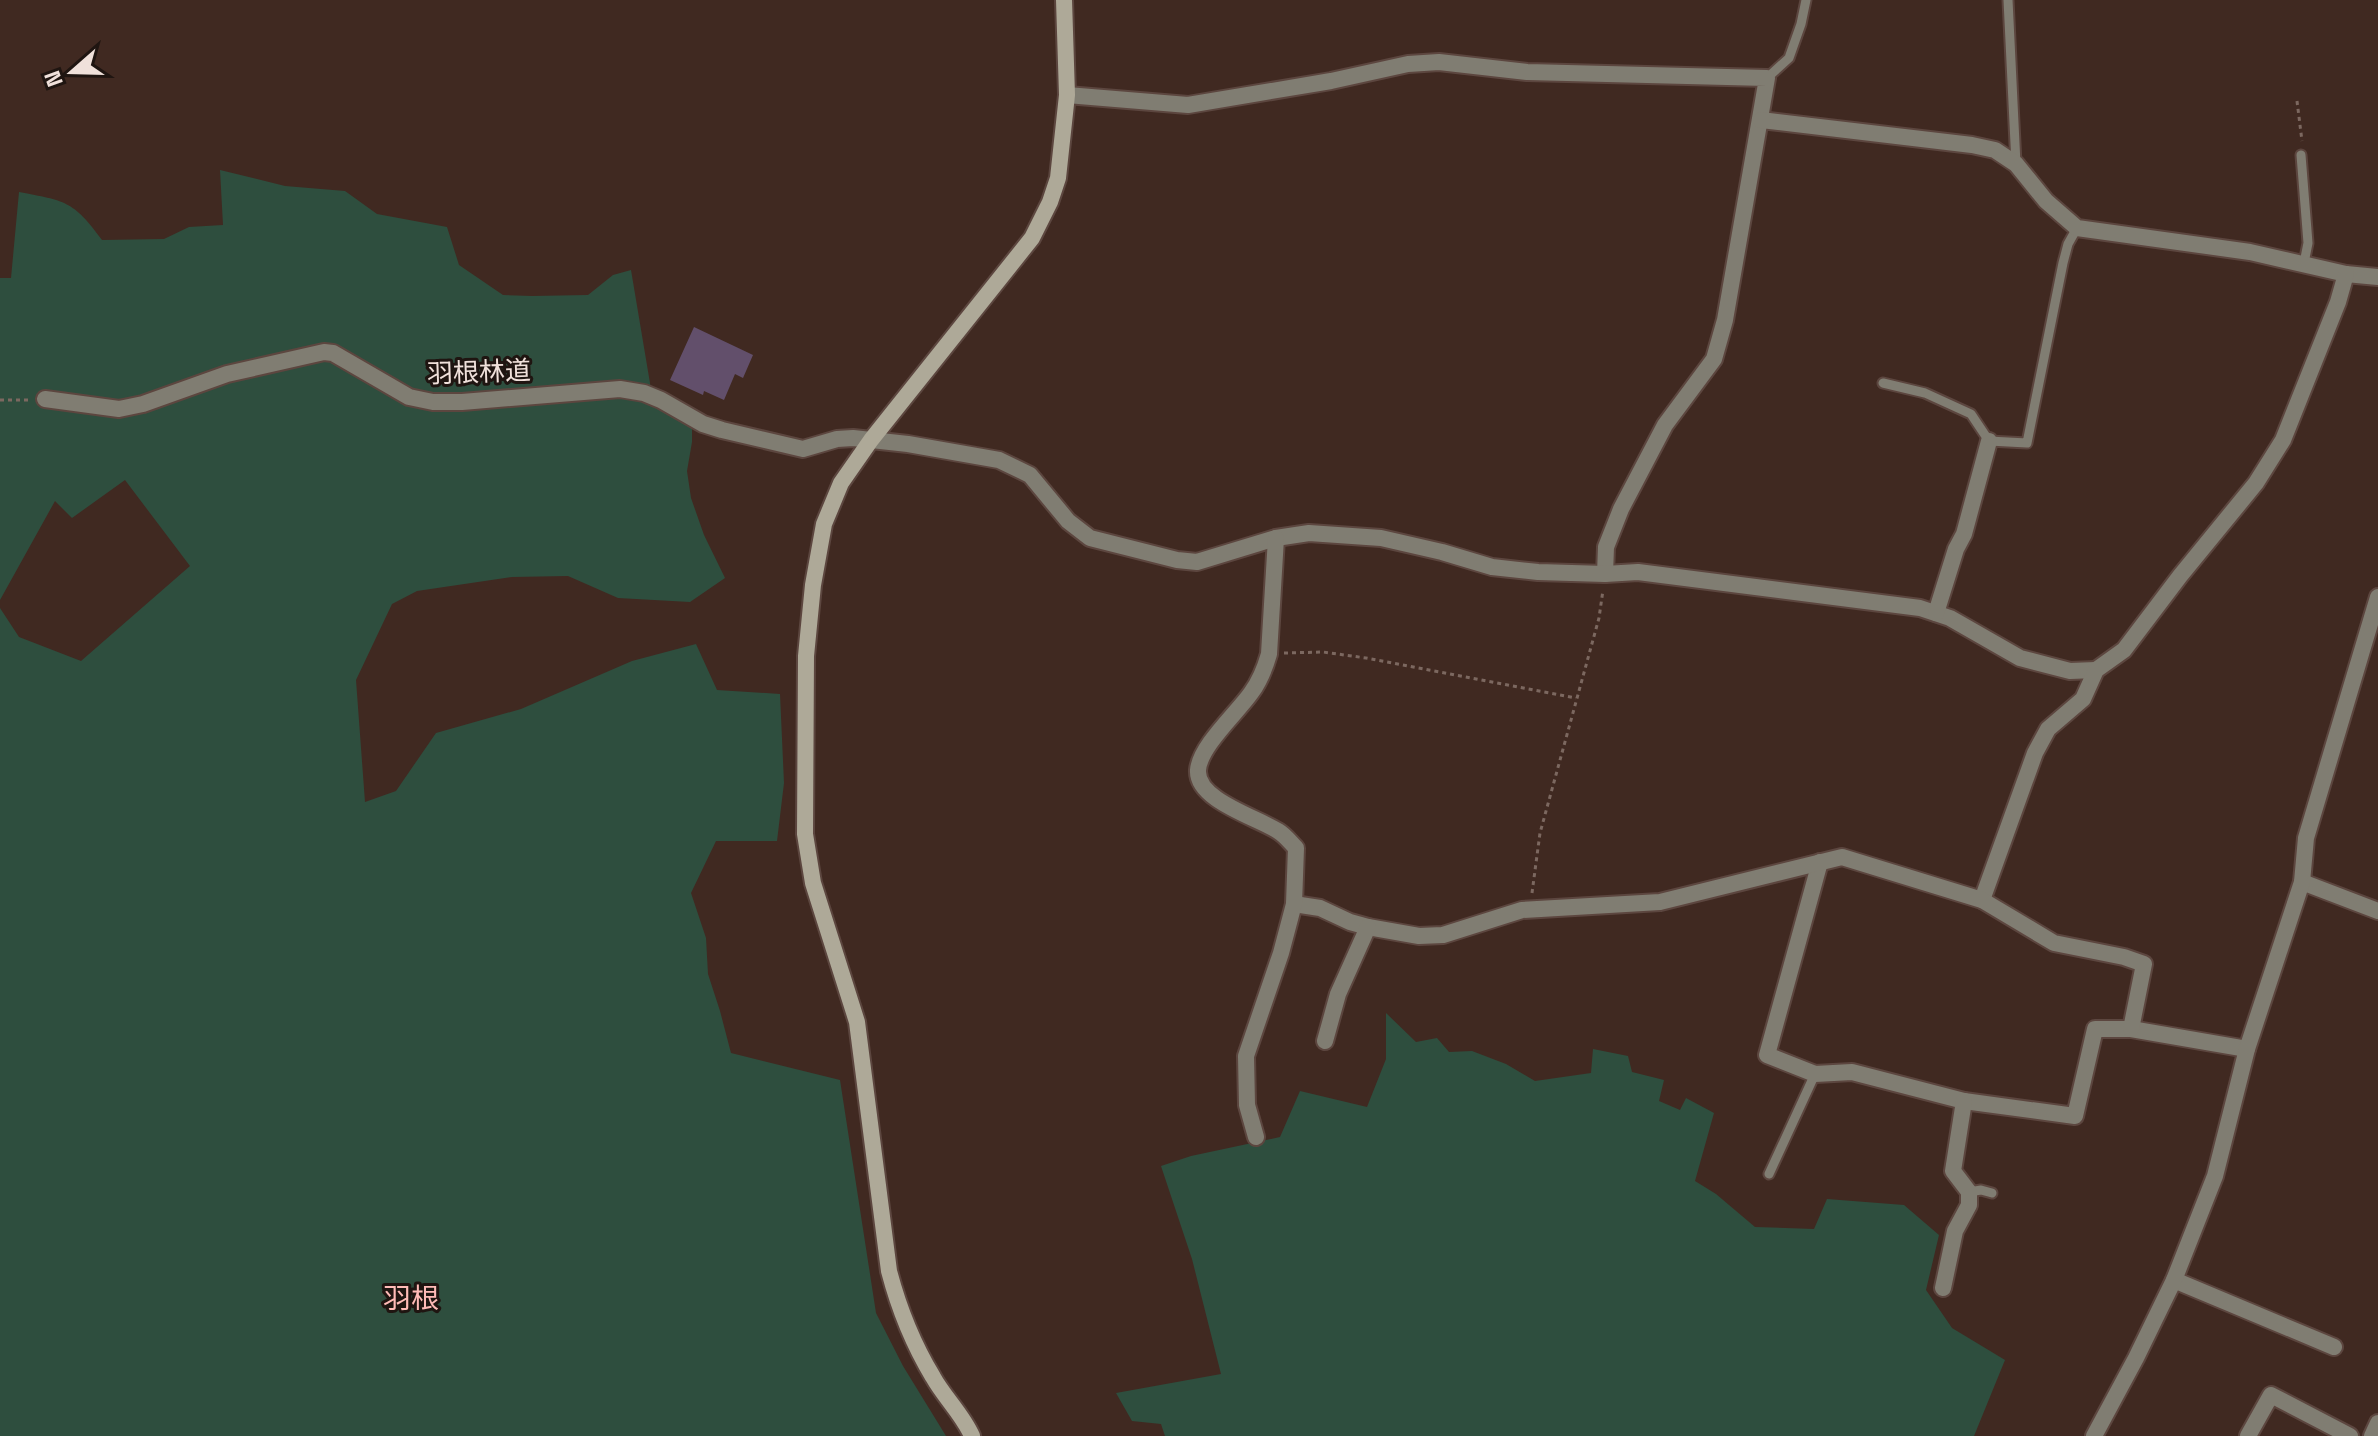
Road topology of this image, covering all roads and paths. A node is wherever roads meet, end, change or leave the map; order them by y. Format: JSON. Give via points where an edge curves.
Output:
{"nodes":[{"id":1,"x":1064,"y":0,"type":"edge"},
{"id":2,"x":1806,"y":0,"type":"edge"},
{"id":3,"x":2008,"y":0,"type":"edge"},
{"id":4,"x":1767,"y":78,"type":"junction"},
{"id":5,"x":1067,"y":95,"type":"junction"},
{"id":6,"x":2297,"y":101,"type":"dead end"},
{"id":7,"x":1761,"y":120,"type":"junction"},
{"id":8,"x":2301,"y":155,"type":"joint"},
{"id":9,"x":2016,"y":164,"type":"junction"},
{"id":10,"x":2077,"y":228,"type":"junction"},
{"id":11,"x":2304,"y":263,"type":"junction"},
{"id":12,"x":2346,"y":274,"type":"junction"},
{"id":13,"x":2378,"y":277,"type":"edge"},
{"id":14,"x":1883,"y":383,"type":"dead end"},
{"id":15,"x":45,"y":399,"type":"joint"},
{"id":16,"x":0,"y":400,"type":"edge"},
{"id":17,"x":871,"y":440,"type":"junction"},
{"id":18,"x":1989,"y":441,"type":"junction"},
{"id":19,"x":1276,"y":538,"type":"junction"},
{"id":20,"x":1605,"y":574,"type":"junction"},
{"id":21,"x":2378,"y":597,"type":"edge"},
{"id":22,"x":1936,"y":613,"type":"junction"},
{"id":23,"x":1269,"y":654,"type":"junction"},
{"id":24,"x":2096,"y":670,"type":"junction"},
{"id":25,"x":1576,"y":698,"type":"junction"},
{"id":26,"x":1820,"y":862,"type":"junction"},
{"id":27,"x":2302,"y":882,"type":"junction"},
{"id":28,"x":1982,"y":900,"type":"junction"},
{"id":29,"x":1294,"y":904,"type":"junction"},
{"id":30,"x":1532,"y":909,"type":"junction"},
{"id":31,"x":2378,"y":911,"type":"edge"},
{"id":32,"x":1368,"y":927,"type":"junction"},
{"id":33,"x":2131,"y":1029,"type":"junction"},
{"id":34,"x":1325,"y":1041,"type":"dead end"},
{"id":35,"x":2247,"y":1049,"type":"junction"},
{"id":36,"x":1815,"y":1074,"type":"junction"},
{"id":37,"x":1964,"y":1101,"type":"junction"},
{"id":38,"x":1256,"y":1137,"type":"dead end"},
{"id":39,"x":1769,"y":1174,"type":"dead end"},
{"id":40,"x":1969,"y":1192,"type":"junction"},
{"id":41,"x":1992,"y":1193,"type":"dead end"},
{"id":42,"x":2174,"y":1280,"type":"junction"},
{"id":43,"x":1943,"y":1288,"type":"dead end"},
{"id":44,"x":2334,"y":1347,"type":"dead end"},
{"id":45,"x":2378,"y":1423,"type":"edge"},
{"id":46,"x":972,"y":1436,"type":"edge"},
{"id":47,"x":2094,"y":1436,"type":"edge"},
{"id":48,"x":2248,"y":1436,"type":"edge"},
{"id":49,"x":2350,"y":1436,"type":"edge"},
{"id":50,"x":2372,"y":1436,"type":"edge"}],
"edges":[{"from":1,"to":5,"type":"street"},
{"from":2,"to":4,"type":"lane","via":[[1789,58]]},
{"from":3,"to":9,"type":"lane"},
{"from":4,"to":5,"type":"street","via":[[1527,72],[1439,62],[1188,105]]},
{"from":4,"to":7,"type":"street"},
{"from":5,"to":17,"type":"street","via":[[1058,178],[1032,238]]},
{"from":6,"to":8,"type":"path"},
{"from":7,"to":9,"type":"street","via":[[1972,145],[1995,150]]},
{"from":7,"to":20,"type":"street","via":[[1714,359],[1665,425],[1621,509],[1606,547]]},
{"from":8,"to":11,"type":"lane","via":[[2308,243]]},
{"from":9,"to":10,"type":"street"},
{"from":10,"to":11,"type":"street"},
{"from":10,"to":18,"type":"lane","via":[[2068,244],[2027,443]]},
{"from":11,"to":12,"type":"street"},
{"from":12,"to":13,"type":"street"},
{"from":12,"to":24,"type":"street","via":[[2283,440],[2124,650]]},
{"from":14,"to":18,"type":"lane","via":[[1925,393],[1971,414]]},
{"from":15,"to":16,"type":"path"},
{"from":15,"to":17,"type":"street","name":"羽根林道","via":[[119,409],[227,374],[324,352],[409,397],[433,402],[620,389],[661,400],[703,424],[803,449],[837,439]]},
{"from":17,"to":19,"type":"street","name":"羽根林道","via":[[999,460],[1030,475],[1068,521],[1090,538],[1177,560],[1197,562]]},
{"from":17,"to":46,"type":"street","via":[[830,504],[813,585],[806,656],[805,834],[813,883],[857,1022],[889,1271],[914,1342]]},
{"from":18,"to":22,"type":"street"},
{"from":19,"to":20,"type":"street","name":"羽根林道","via":[[1309,533],[1381,538],[1492,567]]},
{"from":19,"to":23,"type":"street"},
{"from":20,"to":22,"type":"street","name":"羽根林道","via":[[1638,572]]},
{"from":20,"to":25,"type":"path","via":[[1599,618]]},
{"from":21,"to":27,"type":"street","via":[[2306,838]]},
{"from":22,"to":24,"type":"street","name":"羽根林道","via":[[2020,658],[2070,671]]},
{"from":23,"to":25,"type":"path","via":[[1323,652],[1366,658]]},
{"from":23,"to":29,"type":"street","via":[[1252,692],[1205,751],[1199,782],[1211,796],[1281,833],[1296,848]]},
{"from":24,"to":28,"type":"street","via":[[2083,699],[2048,729],[2035,753]]},
{"from":25,"to":30,"type":"path","via":[[1540,833]]},
{"from":26,"to":28,"type":"street","via":[[1842,857]]},
{"from":26,"to":30,"type":"street","via":[[1660,902]]},
{"from":26,"to":36,"type":"street","via":[[1767,1055]]},
{"from":27,"to":31,"type":"street"},
{"from":27,"to":35,"type":"street"},
{"from":28,"to":33,"type":"street","via":[[2054,943],[2144,964]]},
{"from":29,"to":32,"type":"street"},
{"from":29,"to":38,"type":"street","via":[[1246,1056],[1247,1105]]},
{"from":30,"to":32,"type":"street","via":[[1443,935]]},
{"from":32,"to":34,"type":"street","via":[[1338,994]]},
{"from":33,"to":35,"type":"street"},
{"from":33,"to":37,"type":"street","via":[[2095,1029],[2075,1116]]},
{"from":35,"to":42,"type":"street","via":[[2215,1176]]},
{"from":36,"to":37,"type":"street","via":[[1852,1072]]},
{"from":36,"to":39,"type":"lane"},
{"from":37,"to":40,"type":"street","via":[[1953,1171]]},
{"from":40,"to":41,"type":"lane"},
{"from":40,"to":43,"type":"street"},
{"from":42,"to":44,"type":"street"},
{"from":42,"to":47,"type":"street"},
{"from":45,"to":50,"type":"street"},
{"from":48,"to":49,"type":"street","via":[[2271,1395]]}]}
